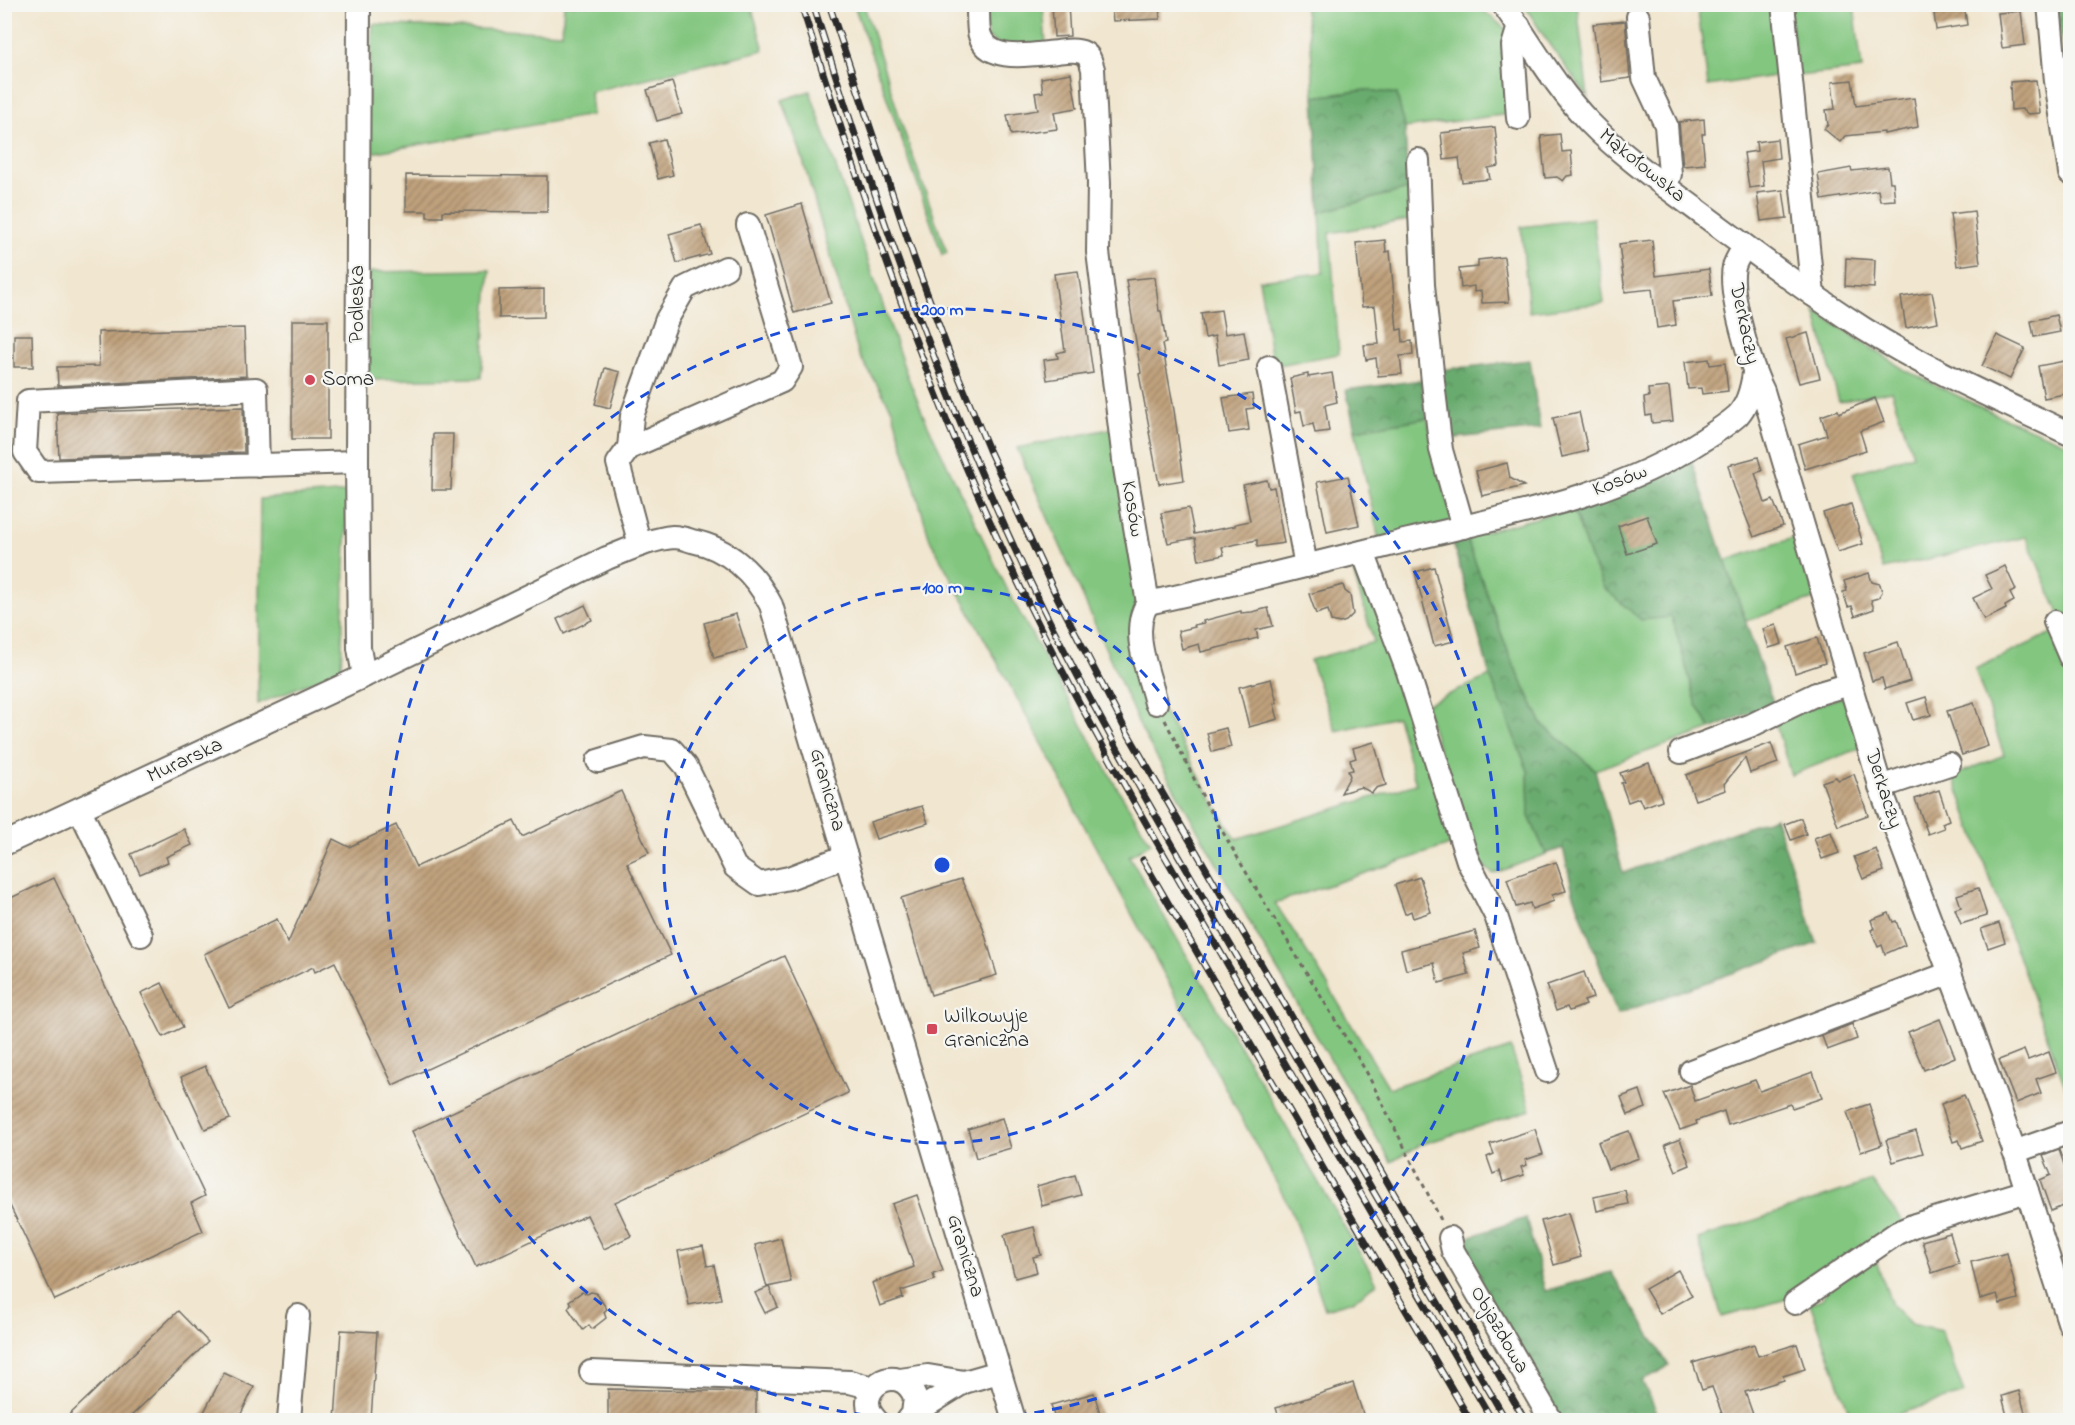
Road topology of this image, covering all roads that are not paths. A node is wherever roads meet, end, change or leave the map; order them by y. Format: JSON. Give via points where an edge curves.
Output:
{"nodes":[{"id":1,"x":359,"y":4,"type":"edge"},
{"id":2,"x":978,"y":4,"type":"edge"},
{"id":3,"x":1503,"y":4,"type":"edge"},
{"id":4,"x":1783,"y":4,"type":"edge"},
{"id":5,"x":2049,"y":4,"type":"edge"},
{"id":6,"x":1638,"y":17,"type":"dead end"},
{"id":7,"x":1519,"y":26,"type":"junction"},
{"id":8,"x":1518,"y":118,"type":"dead end"},
{"id":9,"x":1418,"y":160,"type":"dead end"},
{"id":10,"x":2070,"y":173,"type":"edge"},
{"id":11,"x":1666,"y":187,"type":"junction"},
{"id":12,"x":748,"y":225,"type":"dead end"},
{"id":13,"x":1746,"y":246,"type":"junction"},
{"id":14,"x":726,"y":268,"type":"dead end"},
{"id":15,"x":1813,"y":295,"type":"junction"},
{"id":16,"x":1269,"y":368,"type":"dead end"},
{"id":17,"x":1754,"y":373,"type":"junction"},
{"id":18,"x":2070,"y":434,"type":"edge"},
{"id":19,"x":629,"y":448,"type":"junction"},
{"id":20,"x":357,"y":462,"type":"junction"},
{"id":21,"x":258,"y":465,"type":"junction"},
{"id":22,"x":1463,"y":527,"type":"junction"},
{"id":23,"x":640,"y":545,"type":"junction"},
{"id":24,"x":1363,"y":552,"type":"junction"},
{"id":25,"x":1306,"y":566,"type":"junction"},
{"id":26,"x":1148,"y":603,"type":"junction"},
{"id":27,"x":2055,"y":622,"type":"dead end"},
{"id":28,"x":2070,"y":657,"type":"edge"},
{"id":29,"x":364,"y":676,"type":"junction"},
{"id":30,"x":1850,"y":684,"type":"junction"},
{"id":31,"x":1156,"y":703,"type":"road end"},
{"id":32,"x":1681,"y":752,"type":"dead end"},
{"id":33,"x":598,"y":761,"type":"dead end"},
{"id":34,"x":1949,"y":764,"type":"dead end"},
{"id":35,"x":1880,"y":787,"type":"junction"},
{"id":36,"x":80,"y":810,"type":"junction"},
{"id":37,"x":4,"y":844,"type":"edge"},
{"id":38,"x":846,"y":856,"type":"junction"},
{"id":39,"x":141,"y":935,"type":"dead end"},
{"id":40,"x":1950,"y":973,"type":"junction"},
{"id":41,"x":1547,"y":1071,"type":"dead end"},
{"id":42,"x":1691,"y":1071,"type":"dead end"},
{"id":43,"x":2070,"y":1132,"type":"edge"},
{"id":44,"x":2014,"y":1152,"type":"junction"},
{"id":45,"x":2027,"y":1191,"type":"junction"},
{"id":46,"x":1450,"y":1238,"type":"road end"},
{"id":47,"x":1794,"y":1303,"type":"dead end"},
{"id":48,"x":298,"y":1316,"type":"dead end"},
{"id":49,"x":2070,"y":1325,"type":"edge"},
{"id":50,"x":591,"y":1372,"type":"dead end"},
{"id":51,"x":999,"y":1372,"type":"junction"},
{"id":52,"x":900,"y":1380,"type":"junction"},
{"id":53,"x":964,"y":1382,"type":"junction"},
{"id":54,"x":873,"y":1388,"type":"junction"},
{"id":55,"x":911,"y":1417,"type":"edge"},
{"id":56,"x":289,"y":1420,"type":"edge"},
{"id":57,"x":876,"y":1420,"type":"edge"},
{"id":58,"x":1014,"y":1420,"type":"edge"},
{"id":59,"x":1551,"y":1420,"type":"edge"}],
"edges":[{"from":1,"to":20,"type":"street","name":"Podleska"},
{"from":2,"to":26,"type":"street","name":"Kosów","via":[[980,33],[995,52],[1021,56],[1084,53],[1093,69],[1098,252],[1124,456]]},
{"from":3,"to":7,"type":"street","name":"Mąkołowska"},
{"from":4,"to":15,"type":"street"},
{"from":5,"to":10,"type":"street"},
{"from":6,"to":11,"type":"street","via":[[1644,78],[1666,125],[1671,174]]},
{"from":7,"to":8,"type":"street","via":[[1513,46]]},
{"from":7,"to":11,"type":"street","name":"Mąkołowska","via":[[1589,122]]},
{"from":9,"to":22,"type":"street","via":[[1423,285],[1441,450]]},
{"from":11,"to":13,"type":"street","name":"Mąkołowska"},
{"from":12,"to":19,"type":"street","via":[[791,367],[782,381]]},
{"from":13,"to":15,"type":"street","name":"Mąkołowska"},
{"from":13,"to":17,"type":"street","name":"Derkaczy","via":[[1734,268],[1734,287]]},
{"from":14,"to":19,"type":"street","via":[[685,288],[667,318],[632,416]]},
{"from":15,"to":18,"type":"street","name":"Mąkołowska","via":[[1950,378]]},
{"from":16,"to":25,"type":"street"},
{"from":17,"to":22,"type":"street","name":"Kosów","via":[[1749,395],[1739,413],[1675,458],[1601,490]]},
{"from":17,"to":30,"type":"street","name":"Derkaczy","via":[[1763,391]]},
{"from":19,"to":23,"type":"street","via":[[618,464]]},
{"from":20,"to":21,"type":"street"},
{"from":20,"to":29,"type":"street","name":"Podleska","via":[[359,648]]},
{"from":21,"to":21,"type":"street","via":[[39,472],[25,452],[28,401],[256,389]]},
{"from":22,"to":24,"type":"street","name":"Kosów"},
{"from":23,"to":29,"type":"street","name":"Graniczna"},
{"from":23,"to":38,"type":"street","name":"Graniczna","via":[[675,537],[701,542],[726,553],[762,586],[778,626]]},
{"from":24,"to":25,"type":"street","name":"Kosów"},
{"from":24,"to":41,"type":"street","via":[[1408,672],[1468,861],[1496,916]]},
{"from":25,"to":26,"type":"street","name":"Kosów"},
{"from":26,"to":31,"type":"street","via":[[1140,619],[1140,633]]},
{"from":27,"to":28,"type":"street"},
{"from":29,"to":36,"type":"street","name":"Murarska"},
{"from":30,"to":32,"type":"street","via":[[1815,694]]},
{"from":30,"to":35,"type":"street","name":"Derkaczy"},
{"from":33,"to":38,"type":"street","via":[[644,747],[672,750],[686,766],[735,867],[759,884],[789,878]]},
{"from":34,"to":35,"type":"street"},
{"from":35,"to":40,"type":"street","name":"Derkaczy"},
{"from":36,"to":37,"type":"street","name":"Murarska"},
{"from":36,"to":39,"type":"street"},
{"from":38,"to":51,"type":"street","name":"Graniczna"},
{"from":40,"to":42,"type":"street","via":[[1852,1004]]},
{"from":40,"to":44,"type":"street","name":"Derkaczy"},
{"from":43,"to":44,"type":"street"},
{"from":44,"to":45,"type":"street","name":"Derkaczy"},
{"from":45,"to":47,"type":"street","via":[[1897,1233]]},
{"from":45,"to":49,"type":"street","name":"Derkaczy"},
{"from":46,"to":59,"type":"street","name":"Objazdowa","via":[[1453,1251]]},
{"from":48,"to":56,"type":"street"},
{"from":50,"to":54,"type":"street","via":[[850,1382]]},
{"from":51,"to":53,"type":"street"},
{"from":51,"to":58,"type":"street","name":"Graniczna"},
{"from":52,"to":53,"type":"street","via":[[928,1376]]},
{"from":52,"to":54,"type":"street","via":[[885,1380]]},
{"from":52,"to":55,"type":"street","via":[[915,1397]]},
{"from":53,"to":55,"type":"street"},
{"from":54,"to":57,"type":"street","via":[[868,1408]]}]}
